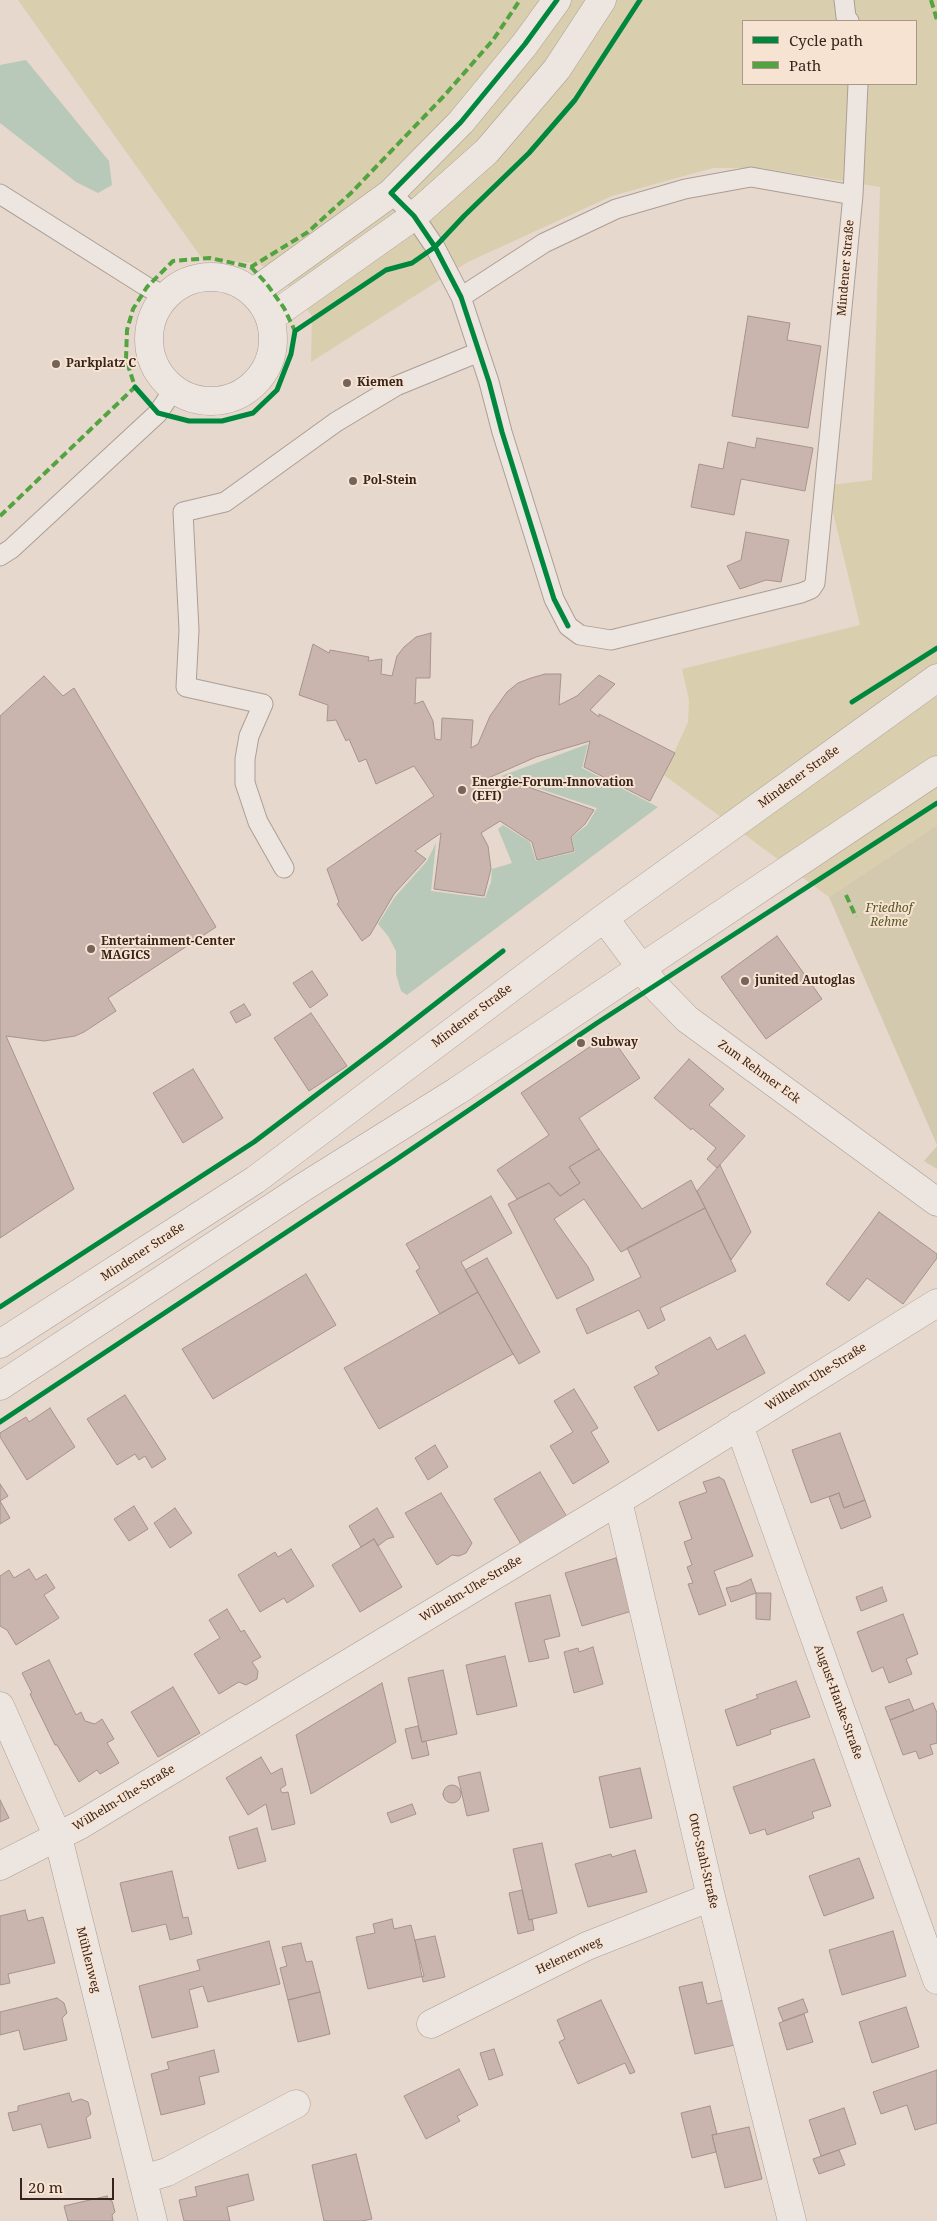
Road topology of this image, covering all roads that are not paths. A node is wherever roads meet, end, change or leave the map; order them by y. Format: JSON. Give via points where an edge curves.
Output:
{"nodes":[{"id":1,"x":556,"y":0,"type":"edge"},
{"id":2,"x":602,"y":0,"type":"edge"},
{"id":3,"x":844,"y":0,"type":"edge"},
{"id":4,"x":848,"y":20,"type":"edge"},
{"id":5,"x":858,"y":85,"type":"edge"},
{"id":6,"x":391,"y":193,"type":"junction"},
{"id":7,"x":0,"y":194,"type":"edge"},
{"id":8,"x":852,"y":195,"type":"junction"},
{"id":9,"x":414,"y":216,"type":"junction"},
{"id":10,"x":254,"y":292,"type":"junction"},
{"id":11,"x":166,"y":296,"type":"junction"},
{"id":12,"x":461,"y":297,"type":"junction"},
{"id":13,"x":270,"y":318,"type":"junction"},
{"id":14,"x":479,"y":352,"type":"junction"},
{"id":15,"x":174,"y":389,"type":"junction"},
{"id":16,"x":0,"y":556,"type":"edge"},
{"id":17,"x":937,"y":678,"type":"edge"},
{"id":18,"x":937,"y":770,"type":"edge"},
{"id":19,"x":284,"y":868,"type":"dead end"},
{"id":20,"x":604,"y":918,"type":"junction"},
{"id":21,"x":640,"y":968,"type":"junction"},
{"id":22,"x":937,"y":1202,"type":"edge"},
{"id":23,"x":937,"y":1303,"type":"edge"},
{"id":24,"x":0,"y":1344,"type":"edge"},
{"id":25,"x":0,"y":1386,"type":"edge"},
{"id":26,"x":739,"y":1425,"type":"junction"},
{"id":27,"x":618,"y":1501,"type":"junction"},
{"id":28,"x":0,"y":1706,"type":"edge"},
{"id":29,"x":58,"y":1837,"type":"junction"},
{"id":30,"x":0,"y":1866,"type":"edge"},
{"id":31,"x":711,"y":1896,"type":"junction"},
{"id":32,"x":937,"y":1980,"type":"edge"},
{"id":33,"x":431,"y":2024,"type":"dead end"},
{"id":34,"x":296,"y":2104,"type":"dead end"},
{"id":35,"x":143,"y":2179,"type":"junction"},
{"id":36,"x":153,"y":2221,"type":"edge"},
{"id":37,"x":792,"y":2221,"type":"edge"}],
"edges":[{"from":1,"to":6,"type":"street","via":[[526,44],[461,122]]},
{"from":2,"to":9,"type":"street","via":[[557,69],[487,151]]},
{"from":3,"to":4,"type":"lane"},
{"from":5,"to":8,"type":"lane","name":"Mindener Straße"},
{"from":6,"to":9,"type":"lane"},
{"from":6,"to":10,"type":"street"},
{"from":7,"to":11,"type":"lane"},
{"from":8,"to":12,"type":"lane","via":[[751,177],[685,189],[616,209],[544,243]]},
{"from":8,"to":14,"type":"lane","name":"Mindener Straße","via":[[815,583],[811,589],[611,640],[580,635],[568,626],[554,599]]},
{"from":9,"to":12,"type":"lane","via":[[436,248]]},
{"from":9,"to":13,"type":"street"},
{"from":10,"to":11,"type":"street","via":[[233,280],[209,276],[185,282]]},
{"from":10,"to":13,"type":"street"},
{"from":11,"to":15,"type":"street","via":[[152,318],[149,344],[156,370]]},
{"from":12,"to":14,"type":"lane"},
{"from":13,"to":15,"type":"street","via":[[273,350],[260,378],[235,397],[203,401]]},
{"from":14,"to":19,"type":"lane","via":[[396,386],[336,422],[225,502],[183,512],[189,630],[186,687],[263,704],[249,736],[245,784],[258,822]]},
{"from":15,"to":16,"type":"lane","via":[[158,413]]},
{"from":17,"to":20,"type":"street","name":"Mindener Straße"},
{"from":18,"to":21,"type":"street"},
{"from":20,"to":21,"type":"street","name":"Zum Rehmer Eck"},
{"from":20,"to":24,"type":"street","name":"Mindener Straße","via":[[256,1180]]},
{"from":21,"to":22,"type":"street","name":"Zum Rehmer Eck","via":[[687,1019]]},
{"from":21,"to":25,"type":"street"},
{"from":23,"to":26,"type":"street","name":"Wilhelm-Uhe-Straße"},
{"from":26,"to":27,"type":"street","name":"Wilhelm-Uhe-Straße"},
{"from":26,"to":32,"type":"street","name":"August-Hanke-Straße"},
{"from":27,"to":29,"type":"street","name":"Wilhelm-Uhe-Straße"},
{"from":27,"to":31,"type":"street","name":"Otto-Stahl-Straße"},
{"from":28,"to":29,"type":"street","name":"Mühlenweg"},
{"from":29,"to":30,"type":"street","name":"Wilhelm-Uhe-Straße"},
{"from":29,"to":35,"type":"street","name":"Mühlenweg"},
{"from":31,"to":33,"type":"street","name":"Helenenweg","via":[[587,1946]]},
{"from":31,"to":37,"type":"street","name":"Otto-Stahl-Straße"},
{"from":34,"to":35,"type":"street","via":[[167,2172]]},
{"from":35,"to":36,"type":"street","name":"Mühlenweg"}]}
